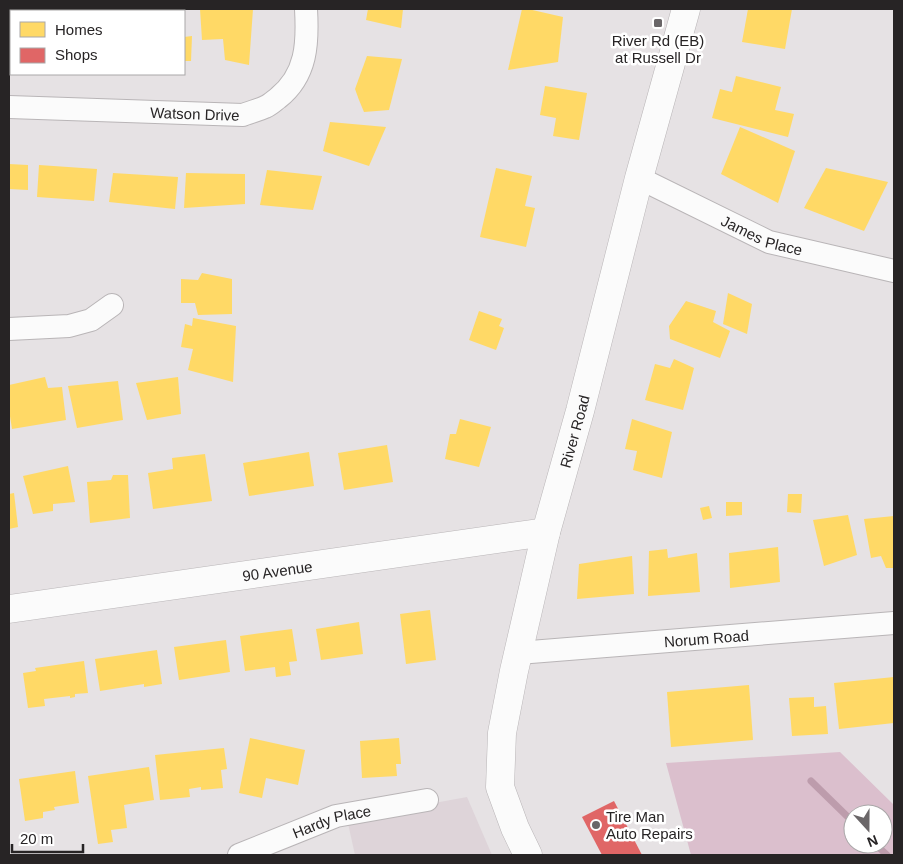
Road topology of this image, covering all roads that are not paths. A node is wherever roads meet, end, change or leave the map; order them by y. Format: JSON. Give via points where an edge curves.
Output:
{"nodes":[{"id":1,"x":306,"y":9,"type":"edge"},
{"id":2,"x":686,"y":9,"type":"edge"},
{"id":3,"x":9,"y":107,"type":"edge"},
{"id":4,"x":639,"y":178,"type":"junction"},
{"id":5,"x":894,"y":272,"type":"edge"},
{"id":6,"x":112,"y":305,"type":"dead end"},
{"id":7,"x":9,"y":329,"type":"edge"},
{"id":8,"x":546,"y":532,"type":"junction"},
{"id":9,"x":9,"y":609,"type":"edge"},
{"id":10,"x":894,"y":623,"type":"edge"},
{"id":11,"x":518,"y":653,"type":"junction"},
{"id":12,"x":427,"y":800,"type":"dead end"},
{"id":13,"x":239,"y":855,"type":"edge"},
{"id":14,"x":528,"y":855,"type":"edge"}],
"edges":[{"from":1,"to":3,"type":"street","name":"Watson Drive","via":[[304,62],[297,76],[284,93],[266,107],[243,115]]},
{"from":2,"to":4,"type":"street","name":"River Road"},
{"from":4,"to":5,"type":"street","name":"James Place","via":[[769,242]]},
{"from":4,"to":8,"type":"street","name":"River Road"},
{"from":6,"to":7,"type":"street","via":[[91,320],[68,326]]},
{"from":8,"to":9,"type":"street","name":"90 Avenue"},
{"from":8,"to":11,"type":"street","name":"River Road"},
{"from":10,"to":11,"type":"street","name":"Norum Road"},
{"from":11,"to":14,"type":"street","name":"River Road","via":[[502,733],[500,787]]},
{"from":12,"to":13,"type":"street","name":"Hardy Place","via":[[336,816]]}]}
